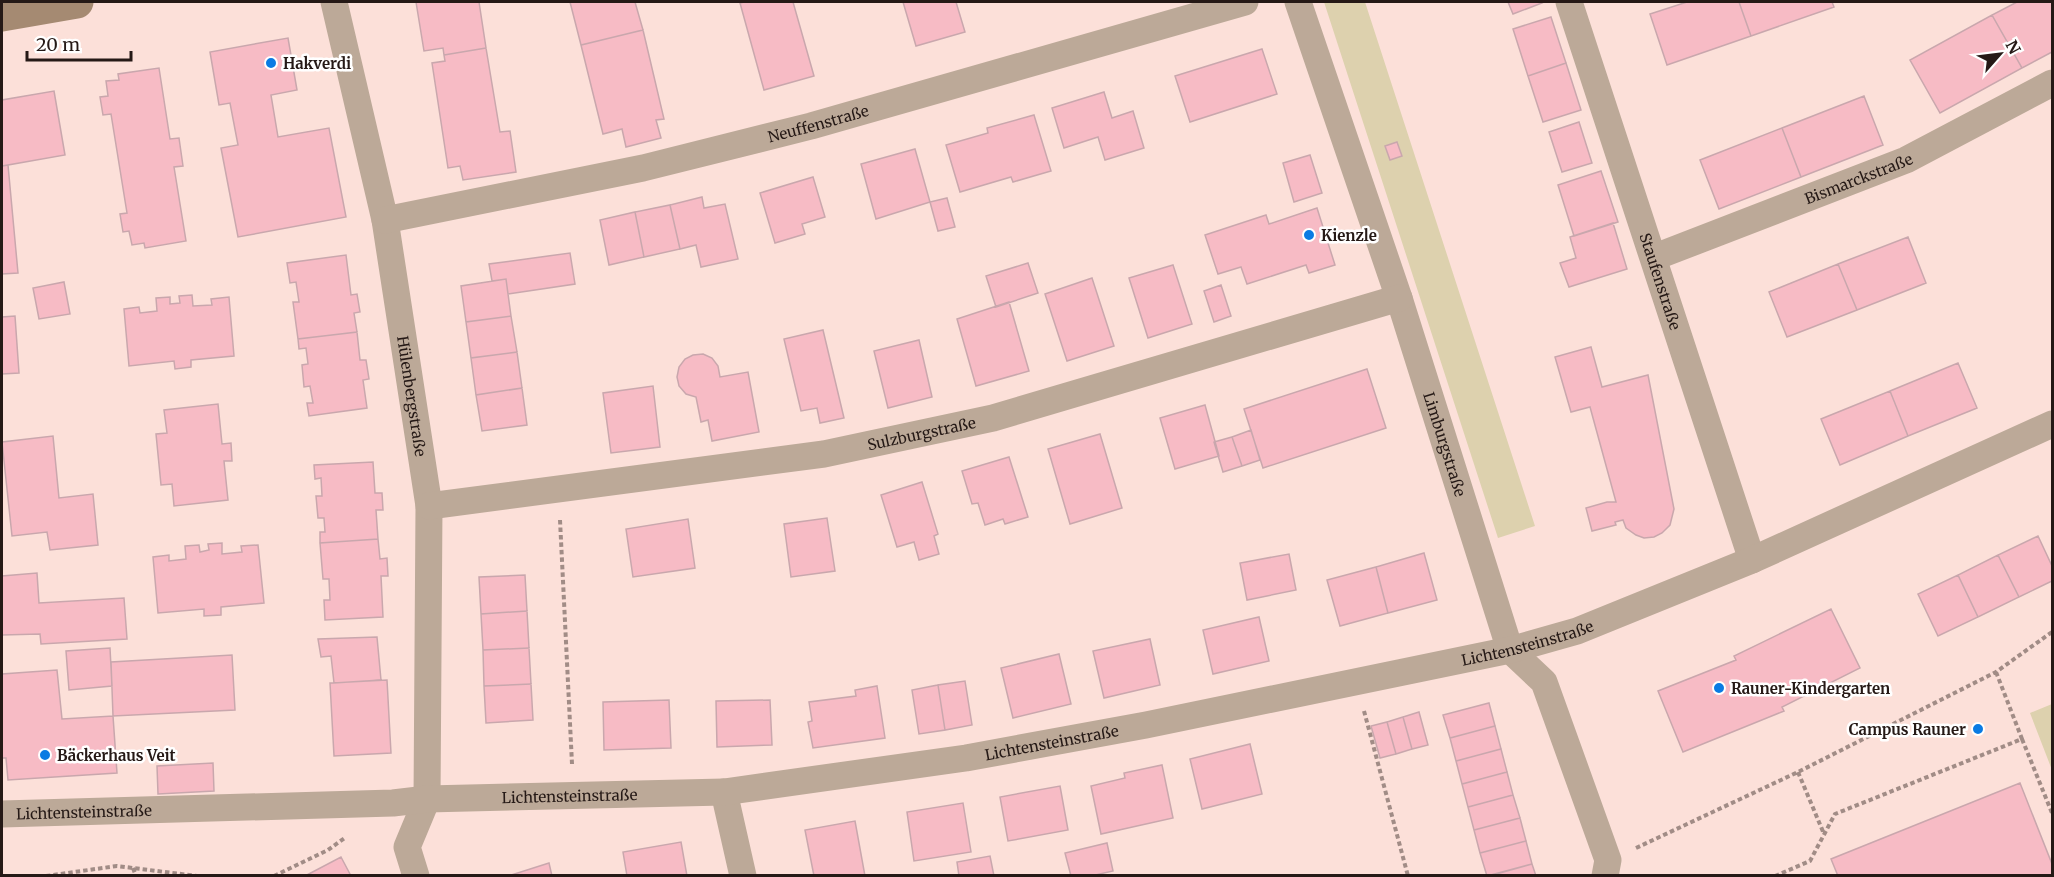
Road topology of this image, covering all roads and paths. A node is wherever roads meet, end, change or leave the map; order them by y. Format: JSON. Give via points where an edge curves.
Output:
{"nodes":[{"id":1,"x":76,"y":2,"type":"edge"},
{"id":2,"x":334,"y":2,"type":"edge"},
{"id":3,"x":1245,"y":2,"type":"edge"},
{"id":4,"x":1298,"y":2,"type":"edge"},
{"id":5,"x":1569,"y":2,"type":"edge"},
{"id":6,"x":2,"y":15,"type":"edge"},
{"id":7,"x":2052,"y":83,"type":"edge"},
{"id":8,"x":385,"y":220,"type":"junction"},
{"id":9,"x":1655,"y":257,"type":"junction"},
{"id":10,"x":1399,"y":298,"type":"junction"},
{"id":11,"x":2052,"y":424,"type":"edge"},
{"id":12,"x":558,"y":489,"type":"junction"},
{"id":13,"x":429,"y":507,"type":"junction"},
{"id":14,"x":1752,"y":560,"type":"junction"},
{"id":15,"x":2052,"y":632,"type":"edge"},
{"id":16,"x":1510,"y":650,"type":"junction"},
{"id":17,"x":1996,"y":672,"type":"junction"},
{"id":18,"x":1356,"y":682,"type":"junction"},
{"id":19,"x":2022,"y":739,"type":"junction"},
{"id":20,"x":1798,"y":772,"type":"junction"},
{"id":21,"x":724,"y":792,"type":"junction"},
{"id":22,"x":574,"y":795,"type":"junction"},
{"id":23,"x":427,"y":799,"type":"junction"},
{"id":24,"x":2052,"y":813,"type":"edge"},
{"id":25,"x":2,"y":814,"type":"edge"},
{"id":26,"x":1824,"y":835,"type":"junction"},
{"id":27,"x":347,"y":836,"type":"dead end"},
{"id":28,"x":132,"y":868,"type":"junction"},
{"id":29,"x":1607,"y":868,"type":"edge"},
{"id":30,"x":46,"y":876,"type":"edge"},
{"id":31,"x":135,"y":876,"type":"edge"},
{"id":32,"x":197,"y":876,"type":"edge"},
{"id":33,"x":274,"y":876,"type":"edge"},
{"id":34,"x":416,"y":876,"type":"edge"},
{"id":35,"x":743,"y":876,"type":"edge"},
{"id":36,"x":1408,"y":876,"type":"edge"},
{"id":37,"x":1775,"y":876,"type":"edge"}],
"edges":[{"from":1,"to":6,"type":"street"},
{"from":2,"to":8,"type":"street","name":"Hülenbergstraße"},
{"from":3,"to":8,"type":"street","name":"Neuffenstraße","via":[[812,126],[643,168]]},
{"from":4,"to":10,"type":"street","name":"Limburgstraße"},
{"from":5,"to":9,"type":"street","name":"Staufenstraße"},
{"from":7,"to":9,"type":"street","name":"Bismarckstraße","via":[[1906,160]]},
{"from":8,"to":13,"type":"street","name":"Hülenbergstraße"},
{"from":9,"to":14,"type":"street","name":"Staufenstraße"},
{"from":10,"to":12,"type":"street","name":"Sulzburgstraße","via":[[993,418],[824,454]]},
{"from":10,"to":16,"type":"street","name":"Limburgstraße"},
{"from":11,"to":14,"type":"street","name":"Lichtensteinstraße"},
{"from":12,"to":13,"type":"street","name":"Sulzburgstraße"},
{"from":12,"to":22,"type":"path"},
{"from":13,"to":23,"type":"street","name":"Hülenbergstraße"},
{"from":14,"to":16,"type":"street","name":"Lichtensteinstraße","via":[[1577,631]]},
{"from":15,"to":17,"type":"path"},
{"from":16,"to":18,"type":"street","name":"Lichtensteinstraße"},
{"from":16,"to":29,"type":"street","name":"Limburgstraße","via":[[1544,682]]},
{"from":17,"to":19,"type":"path"},
{"from":17,"to":20,"type":"path"},
{"from":18,"to":21,"type":"street","name":"Lichtensteinstraße","via":[[966,758]]},
{"from":18,"to":36,"type":"path"},
{"from":19,"to":24,"type":"path"},
{"from":19,"to":26,"type":"path","via":[[1835,814]]},
{"from":20,"to":26,"type":"path"},
{"from":20,"to":29,"type":"path"},
{"from":21,"to":22,"type":"street","name":"Lichtensteinstraße"},
{"from":21,"to":35,"type":"street"},
{"from":22,"to":23,"type":"street","name":"Lichtensteinstraße"},
{"from":23,"to":25,"type":"street","name":"Lichtensteinstraße"},
{"from":23,"to":34,"type":"street","via":[[407,847]]},
{"from":26,"to":37,"type":"path","via":[[1810,861]]},
{"from":27,"to":33,"type":"path","via":[[328,850]]},
{"from":28,"to":30,"type":"path","via":[[117,866]]},
{"from":28,"to":31,"type":"path"},
{"from":28,"to":32,"type":"path"}]}
